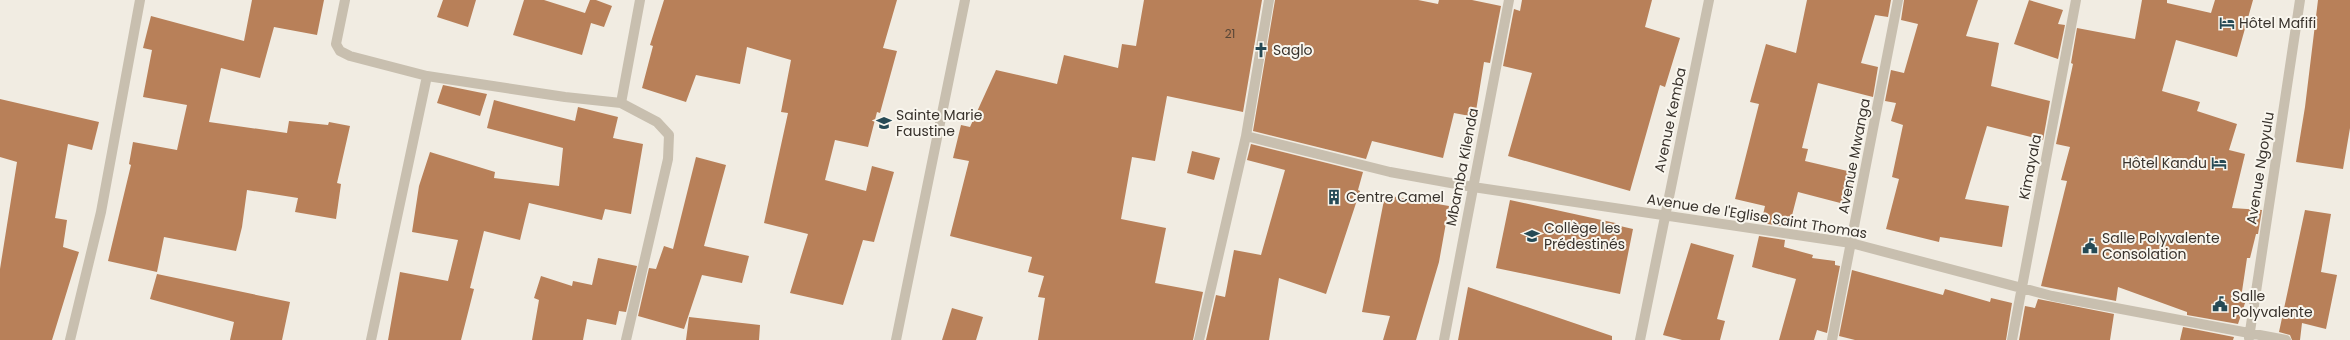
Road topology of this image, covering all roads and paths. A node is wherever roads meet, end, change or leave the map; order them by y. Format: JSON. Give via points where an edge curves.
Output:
{"nodes":[{"id":1,"x":140,"y":0,"type":"edge"},
{"id":2,"x":345,"y":0,"type":"edge"},
{"id":3,"x":640,"y":0,"type":"edge"},
{"id":4,"x":965,"y":0,"type":"edge"},
{"id":5,"x":1269,"y":0,"type":"edge"},
{"id":6,"x":1508,"y":0,"type":"edge"},
{"id":7,"x":1709,"y":0,"type":"edge"},
{"id":8,"x":1898,"y":0,"type":"edge"},
{"id":9,"x":2076,"y":0,"type":"edge"},
{"id":10,"x":2300,"y":0,"type":"edge"},
{"id":11,"x":428,"y":76,"type":"junction"},
{"id":12,"x":621,"y":103,"type":"junction"},
{"id":13,"x":1246,"y":136,"type":"junction"},
{"id":14,"x":1473,"y":187,"type":"junction"},
{"id":15,"x":1665,"y":215,"type":"junction"},
{"id":16,"x":1851,"y":243,"type":"junction"},
{"id":17,"x":2021,"y":289,"type":"junction"},
{"id":18,"x":2249,"y":337,"type":"edge"},
{"id":19,"x":70,"y":340,"type":"edge"},
{"id":20,"x":371,"y":340,"type":"edge"},
{"id":21,"x":626,"y":340,"type":"edge"},
{"id":22,"x":896,"y":340,"type":"edge"},
{"id":23,"x":1199,"y":340,"type":"edge"},
{"id":24,"x":1444,"y":340,"type":"edge"},
{"id":25,"x":1640,"y":340,"type":"edge"},
{"id":26,"x":1832,"y":340,"type":"edge"},
{"id":27,"x":2012,"y":340,"type":"edge"},
{"id":28,"x":2286,"y":340,"type":"edge"}],
"edges":[{"from":1,"to":19,"type":"street","via":[[101,212]]},
{"from":2,"to":11,"type":"street","via":[[336,44],[340,52]]},
{"from":3,"to":12,"type":"street"},
{"from":4,"to":22,"type":"street"},
{"from":5,"to":13,"type":"street"},
{"from":6,"to":14,"type":"street","name":"Mbamba Kilenda"},
{"from":7,"to":15,"type":"street","name":"Avenue Kemba"},
{"from":8,"to":16,"type":"street","name":"Avenue Mwanga"},
{"from":9,"to":17,"type":"street","name":"Kimayala"},
{"from":10,"to":18,"type":"street","name":"Avenue Ngoyulu"},
{"from":11,"to":12,"type":"street"},
{"from":11,"to":20,"type":"street"},
{"from":12,"to":21,"type":"street","via":[[657,122],[669,135],[668,159]]},
{"from":13,"to":14,"type":"street","name":"Avenue de l'Eglise Saint Thomas","via":[[1390,172]]},
{"from":13,"to":23,"type":"street"},
{"from":14,"to":15,"type":"street","name":"Avenue de l'Eglise Saint Thomas"},
{"from":14,"to":24,"type":"street","name":"Mbamba Kilenda"},
{"from":15,"to":16,"type":"street","name":"Avenue de l'Eglise Saint Thomas"},
{"from":15,"to":25,"type":"street","name":"Avenue Kemba"},
{"from":16,"to":17,"type":"street","name":"Avenue de l'Eglise Saint Thomas"},
{"from":16,"to":26,"type":"street","name":"Avenue Mwanga"},
{"from":17,"to":18,"type":"street","name":"Avenue de l'Eglise Saint Thomas"},
{"from":17,"to":27,"type":"street","name":"Kimayala"},
{"from":18,"to":28,"type":"street","name":"Avenue de l'Eglise Saint Thomas"}]}
